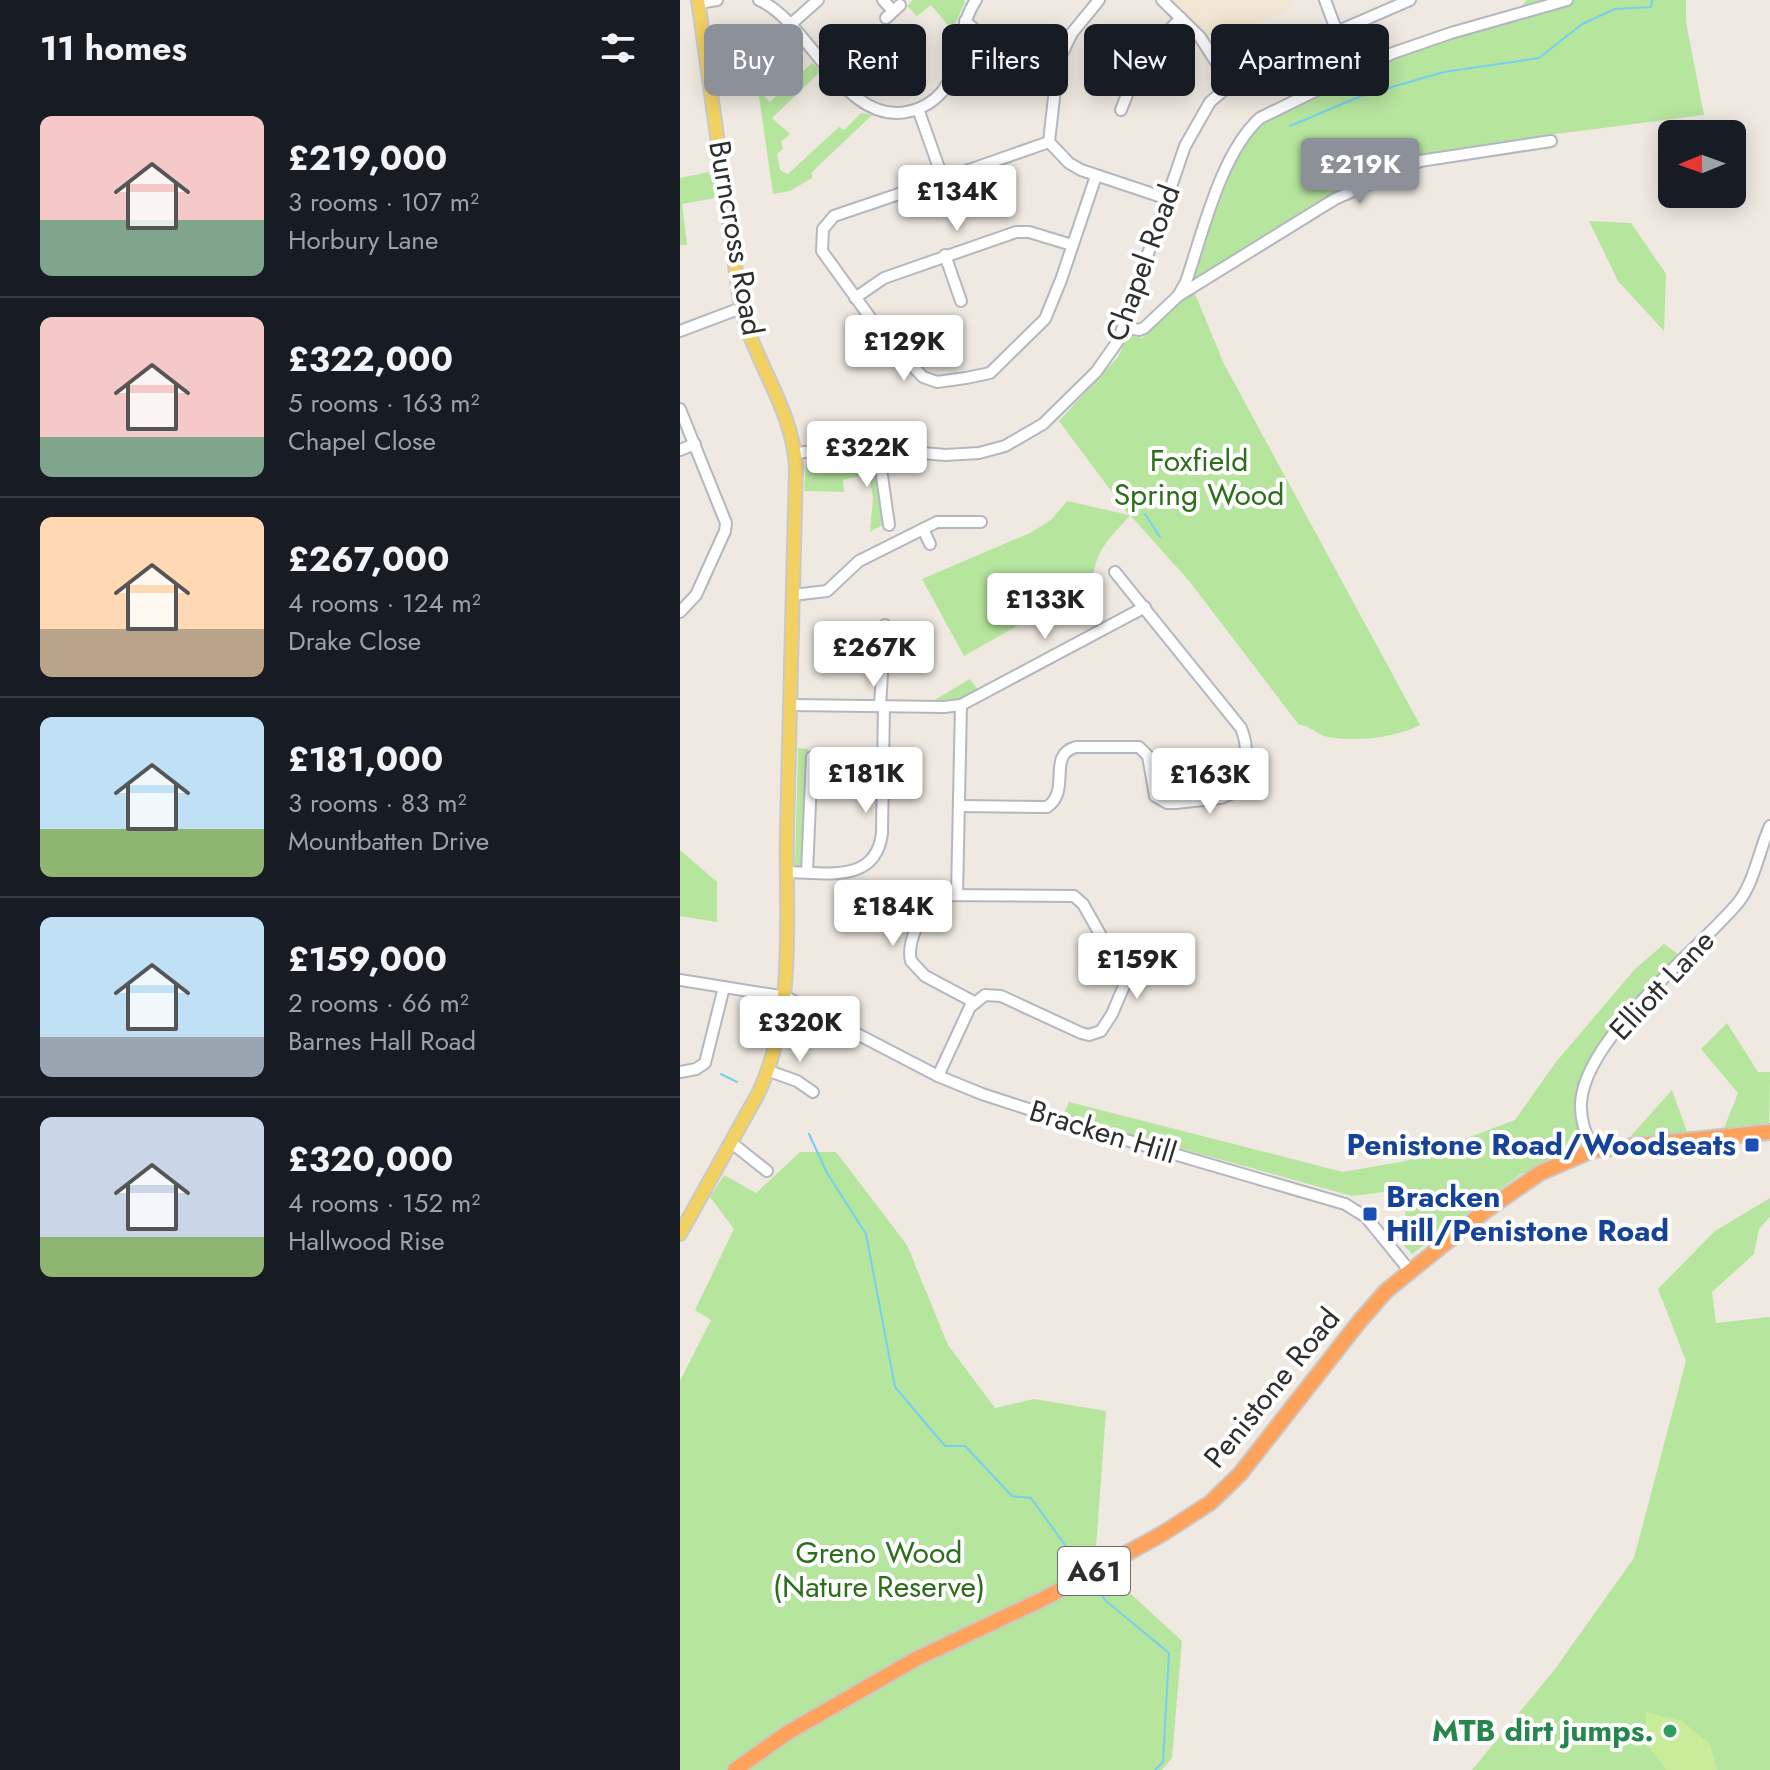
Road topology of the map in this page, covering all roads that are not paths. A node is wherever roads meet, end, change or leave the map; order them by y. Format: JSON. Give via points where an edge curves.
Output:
{"nodes":[{"id":1,"x":717,"y":0,"type":"edge"},
{"id":2,"x":759,"y":0,"type":"edge"},
{"id":3,"x":818,"y":0,"type":"edge"},
{"id":4,"x":883,"y":0,"type":"edge"},
{"id":5,"x":976,"y":0,"type":"edge"},
{"id":6,"x":1099,"y":0,"type":"edge"},
{"id":7,"x":1162,"y":0,"type":"edge"},
{"id":8,"x":1325,"y":0,"type":"edge"},
{"id":9,"x":1410,"y":0,"type":"edge"},
{"id":10,"x":1567,"y":0,"type":"edge"},
{"id":11,"x":698,"y":1,"type":"edge"},
{"id":12,"x":893,"y":12,"type":"dead end"},
{"id":13,"x":1181,"y":18,"type":"junction"},
{"id":14,"x":965,"y":21,"type":"junction"},
{"id":15,"x":789,"y":24,"type":"edge"},
{"id":16,"x":791,"y":24,"type":"edge"},
{"id":17,"x":964,"y":24,"type":"edge"},
{"id":18,"x":968,"y":24,"type":"edge"},
{"id":19,"x":1334,"y":24,"type":"edge"},
{"id":20,"x":1355,"y":24,"type":"edge"},
{"id":21,"x":803,"y":40,"type":"edge"},
{"id":22,"x":1211,"y":53,"type":"edge"},
{"id":23,"x":942,"y":90,"type":"edge"},
{"id":24,"x":1217,"y":96,"type":"edge"},
{"id":25,"x":1127,"y":105,"type":"dead end"},
{"id":26,"x":918,"y":109,"type":"junction"},
{"id":27,"x":1551,"y":141,"type":"dead end"},
{"id":28,"x":1049,"y":142,"type":"junction"},
{"id":29,"x":1096,"y":176,"type":"junction"},
{"id":30,"x":943,"y":179,"type":"junction"},
{"id":31,"x":1168,"y":199,"type":"junction"},
{"id":32,"x":1072,"y":245,"type":"junction"},
{"id":33,"x":945,"y":255,"type":"junction"},
{"id":34,"x":1178,"y":296,"type":"junction"},
{"id":35,"x":855,"y":298,"type":"junction"},
{"id":36,"x":962,"y":301,"type":"dead end"},
{"id":37,"x":741,"y":308,"type":"junction"},
{"id":38,"x":1124,"y":327,"type":"junction"},
{"id":39,"x":680,"y":331,"type":"edge"},
{"id":40,"x":680,"y":409,"type":"edge"},
{"id":41,"x":695,"y":444,"type":"junction"},
{"id":42,"x":878,"y":448,"type":"junction"},
{"id":43,"x":680,"y":450,"type":"edge"},
{"id":44,"x":795,"y":453,"type":"junction"},
{"id":45,"x":981,"y":522,"type":"dead end"},
{"id":46,"x":888,"y":526,"type":"dead end"},
{"id":47,"x":923,"y":529,"type":"junction"},
{"id":48,"x":930,"y":544,"type":"dead end"},
{"id":49,"x":1115,"y":572,"type":"dead end"},
{"id":50,"x":793,"y":595,"type":"junction"},
{"id":51,"x":1145,"y":607,"type":"junction"},
{"id":52,"x":680,"y":612,"type":"edge"},
{"id":53,"x":885,"y":625,"type":"dead end"},
{"id":54,"x":791,"y":705,"type":"junction"},
{"id":55,"x":961,"y":705,"type":"junction"},
{"id":56,"x":882,"y":706,"type":"junction"},
{"id":57,"x":812,"y":757,"type":"dead end"},
{"id":58,"x":960,"y":806,"type":"junction"},
{"id":59,"x":1770,"y":826,"type":"edge"},
{"id":60,"x":786,"y":872,"type":"junction"},
{"id":61,"x":807,"y":872,"type":"junction"},
{"id":62,"x":957,"y":894,"type":"junction"},
{"id":63,"x":680,"y":980,"type":"edge"},
{"id":64,"x":724,"y":987,"type":"junction"},
{"id":65,"x":786,"y":997,"type":"junction"},
{"id":66,"x":974,"y":1002,"type":"junction"},
{"id":67,"x":769,"y":1071,"type":"junction"},
{"id":68,"x":680,"y":1072,"type":"edge"},
{"id":69,"x":938,"y":1076,"type":"junction"},
{"id":70,"x":813,"y":1092,"type":"dead end"},
{"id":71,"x":1770,"y":1132,"type":"edge"},
{"id":72,"x":733,"y":1144,"type":"junction"},
{"id":73,"x":1593,"y":1150,"type":"junction"},
{"id":74,"x":767,"y":1171,"type":"dead end"},
{"id":75,"x":680,"y":1234,"type":"edge"},
{"id":76,"x":1409,"y":1270,"type":"junction"},
{"id":77,"x":735,"y":1770,"type":"edge"}],
"edges":[{"from":1,"to":11,"type":"street"},
{"from":2,"to":15,"type":"street"},
{"from":3,"to":16,"type":"street"},
{"from":4,"to":12,"type":"street"},
{"from":5,"to":14,"type":"street"},
{"from":6,"to":28,"type":"street","via":[[1072,33],[1058,62]]},
{"from":7,"to":13,"type":"street"},
{"from":8,"to":19,"type":"street"},
{"from":9,"to":20,"type":"street","name":"Chapel Road"},
{"from":10,"to":34,"type":"street","via":[[1393,53],[1260,118],[1231,156]]},
{"from":11,"to":37,"type":"main road","name":"Burncross Road"},
{"from":13,"to":22,"type":"street"},
{"from":13,"to":25,"type":"street","via":[[1146,54]]},
{"from":14,"to":17,"type":"street"},
{"from":14,"to":18,"type":"street"},
{"from":21,"to":26,"type":"street","via":[[862,102],[892,114]]},
{"from":23,"to":26,"type":"street"},
{"from":24,"to":31,"type":"street","name":"Chapel Road","via":[[1192,130]]},
{"from":26,"to":30,"type":"street"},
{"from":27,"to":34,"type":"street","via":[[1410,165],[1318,208]]},
{"from":28,"to":29,"type":"street","via":[[1069,163]]},
{"from":28,"to":30,"type":"street"},
{"from":29,"to":31,"type":"street"},
{"from":29,"to":32,"type":"street"},
{"from":30,"to":35,"type":"street","via":[[842,212],[827,222],[822,251]]},
{"from":31,"to":38,"type":"street","name":"Chapel Road"},
{"from":32,"to":33,"type":"street","via":[[1022,231]]},
{"from":32,"to":35,"type":"street","via":[[1045,319],[985,375],[943,382],[923,377]]},
{"from":33,"to":35,"type":"street","via":[[884,278]]},
{"from":33,"to":36,"type":"street"},
{"from":34,"to":38,"type":"street","via":[[1144,328]]},
{"from":37,"to":39,"type":"street"},
{"from":37,"to":44,"type":"main road","name":"Burncross Road"},
{"from":38,"to":42,"type":"street","name":"Chapel Road","via":[[1108,357],[1079,390],[1043,424],[1005,446],[945,455]]},
{"from":40,"to":41,"type":"street"},
{"from":41,"to":43,"type":"street"},
{"from":41,"to":52,"type":"street","via":[[726,523],[699,590]]},
{"from":42,"to":44,"type":"street","name":"Chapel Road"},
{"from":42,"to":46,"type":"street"},
{"from":44,"to":50,"type":"main road","name":"Burncross Road"},
{"from":45,"to":47,"type":"street","via":[[944,521]]},
{"from":47,"to":48,"type":"street"},
{"from":47,"to":50,"type":"street","via":[[859,561],[827,591]]},
{"from":49,"to":51,"type":"street"},
{"from":50,"to":54,"type":"main road","name":"Burncross Road"},
{"from":51,"to":55,"type":"street"},
{"from":51,"to":58,"type":"street","via":[[1241,728],[1246,745],[1239,790],[1221,798],[1167,803],[1155,796],[1148,756],[1139,747],[1076,747],[1061,758],[1060,793],[1047,807]]},
{"from":53,"to":56,"type":"street"},
{"from":54,"to":56,"type":"street"},
{"from":54,"to":60,"type":"main road","name":"Burncross Road"},
{"from":55,"to":56,"type":"street"},
{"from":55,"to":58,"type":"street"},
{"from":56,"to":61,"type":"street","via":[[881,844],[869,862],[852,872]]},
{"from":57,"to":61,"type":"street"},
{"from":58,"to":62,"type":"street"},
{"from":59,"to":73,"type":"street","name":"Elliott Lane","via":[[1739,902],[1594,1060],[1581,1102],[1584,1133]]},
{"from":60,"to":61,"type":"street"},
{"from":60,"to":65,"type":"main road","name":"Burncross Road"},
{"from":62,"to":66,"type":"street","via":[[938,895],[931,902],[909,954],[918,972]]},
{"from":62,"to":66,"type":"street","via":[[1074,896],[1124,979],[1107,1026],[1095,1034],[1081,1033],[1001,996],[985,995]]},
{"from":63,"to":64,"type":"street","name":"Bracken Hill"},
{"from":64,"to":65,"type":"street","name":"Bracken Hill"},
{"from":64,"to":68,"type":"street","via":[[705,1063]]},
{"from":65,"to":67,"type":"main road","name":"Burncross Road"},
{"from":65,"to":69,"type":"street","name":"Bracken Hill"},
{"from":66,"to":69,"type":"street"},
{"from":67,"to":70,"type":"street"},
{"from":67,"to":72,"type":"main road","name":"Burncross Road"},
{"from":69,"to":76,"type":"street","name":"Bracken Hill","via":[[1102,1133],[1345,1204],[1366,1217]]},
{"from":71,"to":73,"type":"highway","name":"Penistone Road","number":"A61"},
{"from":72,"to":74,"type":"street"},
{"from":72,"to":75,"type":"main road","name":"Burncross Road"},
{"from":73,"to":76,"type":"highway","name":"Penistone Road","number":"A61","via":[[1540,1173]]},
{"from":76,"to":77,"type":"highway","name":"Penistone Road","number":"A61","via":[[1359,1322],[1240,1474],[1210,1503],[1047,1597],[916,1659],[787,1733]]}]}
